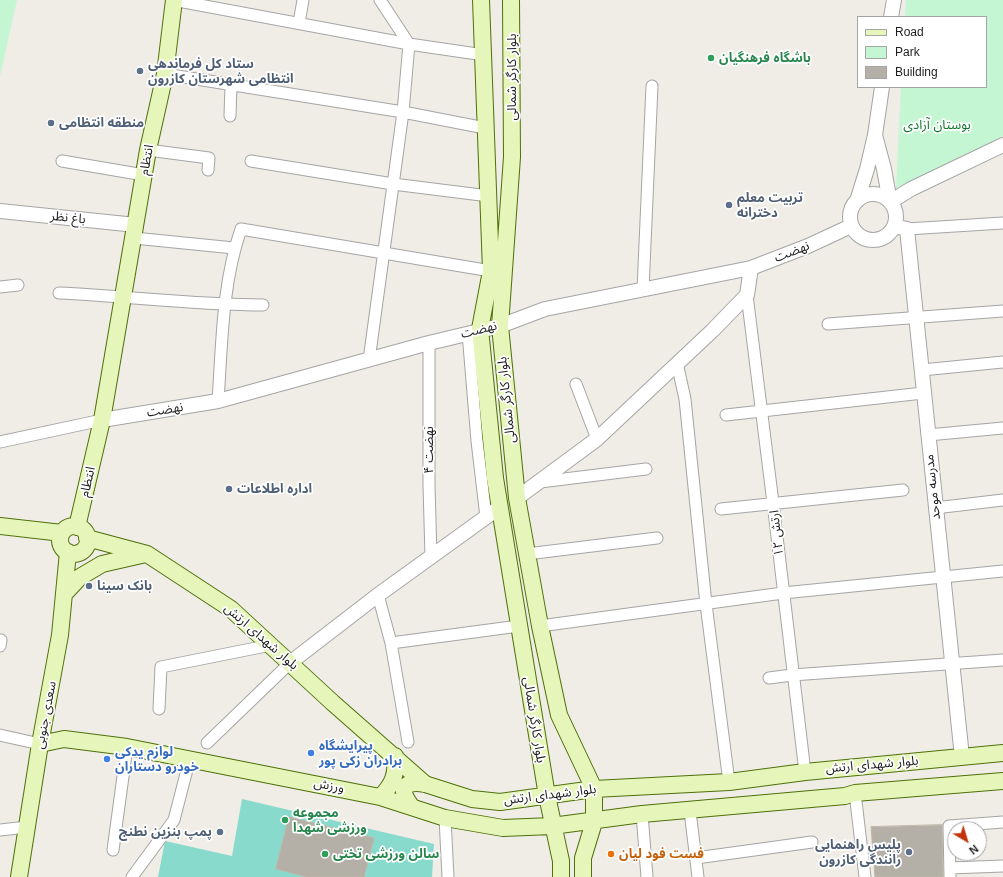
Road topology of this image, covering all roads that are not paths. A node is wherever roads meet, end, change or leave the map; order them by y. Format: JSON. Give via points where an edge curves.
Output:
{"nodes":[{"id":1,"x":174,"y":0,"type":"edge"},
{"id":2,"x":303,"y":0,"type":"edge"},
{"id":3,"x":380,"y":0,"type":"edge"},
{"id":4,"x":481,"y":0,"type":"edge"},
{"id":5,"x":511,"y":0,"type":"edge"},
{"id":6,"x":894,"y":0,"type":"edge"},
{"id":7,"x":891,"y":16,"type":"edge"},
{"id":8,"x":299,"y":24,"type":"junction"},
{"id":9,"x":409,"y":44,"type":"junction"},
{"id":10,"x":484,"y":55,"type":"junction"},
{"id":11,"x":165,"y":74,"type":"junction"},
{"id":12,"x":231,"y":85,"type":"junction"},
{"id":13,"x":652,"y":86,"type":"dead end"},
{"id":14,"x":882,"y":88,"type":"edge"},
{"id":15,"x":403,"y":112,"type":"junction"},
{"id":16,"x":230,"y":116,"type":"dead end"},
{"id":17,"x":485,"y":128,"type":"junction"},
{"id":18,"x":874,"y":134,"type":"junction"},
{"id":19,"x":1003,"y":145,"type":"edge"},
{"id":20,"x":148,"y":150,"type":"junction"},
{"id":21,"x":62,"y":161,"type":"dead end"},
{"id":22,"x":251,"y":161,"type":"dead end"},
{"id":23,"x":208,"y":170,"type":"dead end"},
{"id":24,"x":144,"y":175,"type":"junction"},
{"id":25,"x":393,"y":184,"type":"junction"},
{"id":26,"x":489,"y":196,"type":"junction"},
{"id":27,"x":857,"y":201,"type":"junction"},
{"id":28,"x":890,"y":202,"type":"junction"},
{"id":29,"x":0,"y":211,"type":"edge"},
{"id":30,"x":1003,"y":223,"type":"edge"},
{"id":31,"x":851,"y":226,"type":"junction"},
{"id":32,"x":900,"y":228,"type":"junction"},
{"id":33,"x":135,"y":231,"type":"junction"},
{"id":34,"x":234,"y":248,"type":"junction"},
{"id":35,"x":384,"y":254,"type":"junction"},
{"id":36,"x":751,"y":268,"type":"junction"},
{"id":37,"x":491,"y":270,"type":"junction"},
{"id":38,"x":18,"y":286,"type":"dead end"},
{"id":39,"x":0,"y":287,"type":"edge"},
{"id":40,"x":643,"y":289,"type":"junction"},
{"id":41,"x":59,"y":292,"type":"dead end"},
{"id":42,"x":746,"y":295,"type":"junction"},
{"id":43,"x":124,"y":296,"type":"junction"},
{"id":44,"x":224,"y":305,"type":"junction"},
{"id":45,"x":263,"y":305,"type":"dead end"},
{"id":46,"x":1003,"y":312,"type":"edge"},
{"id":47,"x":916,"y":316,"type":"junction"},
{"id":48,"x":828,"y":324,"type":"dead end"},
{"id":49,"x":500,"y":326,"type":"junction"},
{"id":50,"x":474,"y":331,"type":"junction"},
{"id":51,"x":430,"y":343,"type":"junction"},
{"id":52,"x":369,"y":360,"type":"junction"},
{"id":53,"x":677,"y":362,"type":"junction"},
{"id":54,"x":1003,"y":362,"type":"edge"},
{"id":55,"x":922,"y":370,"type":"junction"},
{"id":56,"x":576,"y":384,"type":"dead end"},
{"id":57,"x":923,"y":393,"type":"junction"},
{"id":58,"x":218,"y":401,"type":"junction"},
{"id":59,"x":761,"y":411,"type":"junction"},
{"id":60,"x":726,"y":416,"type":"dead end"},
{"id":61,"x":102,"y":420,"type":"junction"},
{"id":62,"x":1003,"y":428,"type":"edge"},
{"id":63,"x":928,"y":435,"type":"junction"},
{"id":64,"x":597,"y":439,"type":"junction"},
{"id":65,"x":0,"y":442,"type":"edge"},
{"id":66,"x":646,"y":469,"type":"dead end"},
{"id":67,"x":540,"y":482,"type":"junction"},
{"id":68,"x":903,"y":490,"type":"dead end"},
{"id":69,"x":517,"y":498,"type":"junction"},
{"id":70,"x":1003,"y":500,"type":"edge"},
{"id":71,"x":773,"y":504,"type":"junction"},
{"id":72,"x":500,"y":507,"type":"junction"},
{"id":73,"x":935,"y":508,"type":"junction"},
{"id":74,"x":722,"y":509,"type":"dead end"},
{"id":75,"x":486,"y":517,"type":"junction"},
{"id":76,"x":0,"y":526,"type":"edge"},
{"id":77,"x":82,"y":532,"type":"junction"},
{"id":78,"x":62,"y":533,"type":"junction"},
{"id":79,"x":658,"y":538,"type":"dead end"},
{"id":80,"x":68,"y":552,"type":"junction"},
{"id":81,"x":147,"y":554,"type":"junction"},
{"id":82,"x":526,"y":554,"type":"junction"},
{"id":83,"x":431,"y":557,"type":"junction"},
{"id":84,"x":1003,"y":571,"type":"edge"},
{"id":85,"x":942,"y":576,"type":"junction"},
{"id":86,"x":65,"y":593,"type":"junction"},
{"id":87,"x":783,"y":593,"type":"junction"},
{"id":88,"x":378,"y":595,"type":"junction"},
{"id":89,"x":706,"y":604,"type":"junction"},
{"id":90,"x":519,"y":626,"type":"junction"},
{"id":91,"x":540,"y":626,"type":"junction"},
{"id":92,"x":391,"y":643,"type":"junction"},
{"id":93,"x":271,"y":645,"type":"junction"},
{"id":94,"x":1003,"y":660,"type":"edge"},
{"id":95,"x":290,"y":662,"type":"junction"},
{"id":96,"x":953,"y":663,"type":"junction"},
{"id":97,"x":792,"y":675,"type":"junction"},
{"id":98,"x":769,"y":678,"type":"dead end"},
{"id":99,"x":159,"y":708,"type":"dead end"},
{"id":100,"x":47,"y":711,"type":"junction"},
{"id":101,"x":0,"y":735,"type":"edge"},
{"id":102,"x":64,"y":739,"type":"junction"},
{"id":103,"x":408,"y":742,"type":"dead end"},
{"id":104,"x":207,"y":743,"type":"dead end"},
{"id":105,"x":40,"y":744,"type":"junction"},
{"id":106,"x":127,"y":746,"type":"junction"},
{"id":107,"x":1003,"y":753,"type":"edge"},
{"id":108,"x":395,"y":756,"type":"junction"},
{"id":109,"x":962,"y":757,"type":"junction"},
{"id":110,"x":190,"y":758,"type":"junction"},
{"id":111,"x":804,"y":772,"type":"junction"},
{"id":112,"x":1003,"y":781,"type":"edge"},
{"id":113,"x":729,"y":782,"type":"junction"},
{"id":114,"x":425,"y":784,"type":"junction"},
{"id":115,"x":594,"y":789,"type":"junction"},
{"id":116,"x":855,"y":793,"type":"junction"},
{"id":117,"x":547,"y":796,"type":"junction"},
{"id":118,"x":380,"y":797,"type":"junction"},
{"id":119,"x":412,"y":807,"type":"junction"},
{"id":120,"x":690,"y":811,"type":"junction"},
{"id":121,"x":642,"y":814,"type":"junction"},
{"id":122,"x":445,"y":818,"type":"junction"},
{"id":123,"x":594,"y":822,"type":"junction"},
{"id":124,"x":1003,"y":822,"type":"edge"},
{"id":125,"x":552,"y":826,"type":"junction"},
{"id":126,"x":27,"y":827,"type":"junction"},
{"id":127,"x":0,"y":830,"type":"edge"},
{"id":128,"x":812,"y":842,"type":"dead end"},
{"id":129,"x":113,"y":850,"type":"dead end"},
{"id":130,"x":696,"y":858,"type":"junction"},
{"id":131,"x":1003,"y":866,"type":"edge"},
{"id":132,"x":950,"y":873,"type":"edge"},
{"id":133,"x":19,"y":877,"type":"edge"},
{"id":134,"x":132,"y":877,"type":"edge"},
{"id":135,"x":448,"y":877,"type":"edge"},
{"id":136,"x":561,"y":877,"type":"edge"},
{"id":137,"x":583,"y":877,"type":"edge"},
{"id":138,"x":647,"y":877,"type":"edge"},
{"id":139,"x":698,"y":877,"type":"edge"},
{"id":140,"x":865,"y":877,"type":"edge"}],
"edges":[{"from":1,"to":8,"type":"street"},
{"from":1,"to":11,"type":"main road","name":"انتظام"},
{"from":2,"to":8,"type":"street"},
{"from":3,"to":9,"type":"street"},
{"from":4,"to":10,"type":"main road","name":"بلوار کارگر شمالی"},
{"from":5,"to":49,"type":"main road","name":"بلوار کارگر شمالی","via":[[512,157]]},
{"from":6,"to":7,"type":"street"},
{"from":8,"to":9,"type":"street"},
{"from":9,"to":10,"type":"street"},
{"from":9,"to":15,"type":"street"},
{"from":10,"to":17,"type":"main road","name":"بلوار کارگر شمالی"},
{"from":11,"to":12,"type":"street"},
{"from":11,"to":20,"type":"main road","name":"انتظام"},
{"from":12,"to":15,"type":"street"},
{"from":12,"to":16,"type":"street"},
{"from":13,"to":40,"type":"street"},
{"from":14,"to":18,"type":"street"},
{"from":15,"to":17,"type":"street"},
{"from":15,"to":25,"type":"street"},
{"from":17,"to":26,"type":"main road","name":"بلوار کارگر شمالی"},
{"from":18,"to":27,"type":"street"},
{"from":18,"to":28,"type":"street"},
{"from":19,"to":28,"type":"street"},
{"from":20,"to":23,"type":"street","via":[[209,158]]},
{"from":20,"to":24,"type":"main road","name":"انتظام"},
{"from":21,"to":24,"type":"street"},
{"from":22,"to":25,"type":"street"},
{"from":24,"to":33,"type":"main road","name":"انتظام"},
{"from":25,"to":26,"type":"street"},
{"from":25,"to":35,"type":"street"},
{"from":26,"to":37,"type":"main road","name":"بلوار کارگر شمالی"},
{"from":27,"to":28,"type":"street","via":[[871,194]]},
{"from":27,"to":31,"type":"street","via":[[851,213]]},
{"from":28,"to":32,"type":"street"},
{"from":29,"to":33,"type":"street","name":"باغ نظر"},
{"from":30,"to":32,"type":"street"},
{"from":31,"to":32,"type":"street","via":[[858,235],[867,240],[878,240]]},
{"from":31,"to":36,"type":"street","name":"نهضت"},
{"from":32,"to":47,"type":"street","name":"مدرسه موحد"},
{"from":33,"to":34,"type":"street"},
{"from":33,"to":43,"type":"main road","name":"انتظام"},
{"from":34,"to":35,"type":"street","via":[[241,229]]},
{"from":34,"to":44,"type":"street"},
{"from":35,"to":37,"type":"street"},
{"from":35,"to":52,"type":"street"},
{"from":36,"to":40,"type":"street","name":"نهضت"},
{"from":36,"to":42,"type":"street"},
{"from":37,"to":50,"type":"main road","name":"بلوار کارگر شمالی"},
{"from":38,"to":39,"type":"street"},
{"from":40,"to":49,"type":"street","name":"نهضت","via":[[545,309]]},
{"from":41,"to":43,"type":"street"},
{"from":42,"to":53,"type":"street","via":[[713,330]]},
{"from":42,"to":59,"type":"street","name":"ارتش ۱۲"},
{"from":43,"to":44,"type":"street"},
{"from":43,"to":61,"type":"main road","name":"انتظام"},
{"from":44,"to":45,"type":"street"},
{"from":44,"to":58,"type":"street"},
{"from":46,"to":47,"type":"street"},
{"from":47,"to":48,"type":"street"},
{"from":47,"to":55,"type":"street","name":"مدرسه موحد"},
{"from":49,"to":50,"type":"street","name":"نهضت"},
{"from":49,"to":69,"type":"main road","name":"بلوار کارگر شمالی"},
{"from":50,"to":51,"type":"street","name":"نهضت"},
{"from":50,"to":72,"type":"main road","name":"بلوار کارگر شمالی"},
{"from":50,"to":75,"type":"street","via":[[477,441]]},
{"from":51,"to":52,"type":"street","name":"نهضت"},
{"from":51,"to":83,"type":"street","name":"نهضت ۴"},
{"from":52,"to":58,"type":"street","name":"نهضت"},
{"from":53,"to":64,"type":"street"},
{"from":53,"to":89,"type":"street","via":[[685,399]]},
{"from":54,"to":55,"type":"street"},
{"from":55,"to":57,"type":"street","name":"مدرسه موحد"},
{"from":56,"to":64,"type":"street"},
{"from":57,"to":59,"type":"street"},
{"from":57,"to":63,"type":"street","name":"مدرسه موحد"},
{"from":58,"to":61,"type":"street","name":"نهضت"},
{"from":59,"to":60,"type":"street"},
{"from":59,"to":71,"type":"street","name":"ارتش ۱۲"},
{"from":61,"to":65,"type":"street"},
{"from":61,"to":77,"type":"main road","name":"انتظام"},
{"from":62,"to":63,"type":"street"},
{"from":63,"to":73,"type":"street","name":"مدرسه موحد"},
{"from":64,"to":67,"type":"street"},
{"from":66,"to":67,"type":"street"},
{"from":67,"to":69,"type":"street"},
{"from":68,"to":71,"type":"street"},
{"from":69,"to":82,"type":"main road","name":"بلوار کارگر شمالی"},
{"from":70,"to":73,"type":"street"},
{"from":71,"to":74,"type":"street"},
{"from":71,"to":87,"type":"street","name":"ارتش ۱۲"},
{"from":72,"to":75,"type":"street"},
{"from":72,"to":90,"type":"main road","name":"بلوار کارگر شمالی"},
{"from":73,"to":85,"type":"street","name":"مدرسه موحد"},
{"from":75,"to":83,"type":"street"},
{"from":76,"to":78,"type":"main road"},
{"from":77,"to":78,"type":"main road","via":[[69,527]]},
{"from":77,"to":80,"type":"main road","via":[[87,542],[82,551]]},
{"from":77,"to":81,"type":"main road","name":"بلوار شهدای ارتش"},
{"from":78,"to":80,"type":"main road","via":[[61,544]]},
{"from":79,"to":82,"type":"street"},
{"from":80,"to":86,"type":"main road","name":"سعدی جنوبی"},
{"from":81,"to":86,"type":"main road","via":[[102,564],[80,577]]},
{"from":81,"to":93,"type":"main road","name":"بلوار شهدای ارتش","via":[[231,609]]},
{"from":82,"to":91,"type":"main road","name":"بلوار کارگر شمالی"},
{"from":83,"to":88,"type":"street"},
{"from":84,"to":85,"type":"street"},
{"from":85,"to":87,"type":"street"},
{"from":85,"to":96,"type":"street","name":"مدرسه موحد"},
{"from":86,"to":100,"type":"main road","name":"سعدی جنوبی"},
{"from":87,"to":89,"type":"street"},
{"from":87,"to":97,"type":"street","name":"ارتش ۱۲"},
{"from":88,"to":92,"type":"street"},
{"from":88,"to":95,"type":"street"},
{"from":89,"to":91,"type":"street"},
{"from":89,"to":113,"type":"street"},
{"from":90,"to":92,"type":"street"},
{"from":90,"to":117,"type":"main road","name":"بلوار کارگر شمالی"},
{"from":91,"to":115,"type":"main road","name":"بلوار کارگر شمالی","via":[[559,715]]},
{"from":92,"to":103,"type":"street"},
{"from":93,"to":95,"type":"main road","name":"بلوار شهدای ارتش"},
{"from":93,"to":99,"type":"street","via":[[161,667]]},
{"from":94,"to":96,"type":"street"},
{"from":95,"to":104,"type":"street"},
{"from":95,"to":108,"type":"main road","name":"بلوار شهدای ارتش"},
{"from":96,"to":97,"type":"street"},
{"from":96,"to":109,"type":"street","name":"مدرسه موحد"},
{"from":97,"to":98,"type":"street"},
{"from":97,"to":111,"type":"street","name":"ارتش ۱۲"},
{"from":100,"to":102,"type":"main road"},
{"from":100,"to":105,"type":"main road","name":"سعدی جنوبی"},
{"from":101,"to":105,"type":"street"},
{"from":102,"to":105,"type":"main road","name":"ورزش"},
{"from":102,"to":106,"type":"main road","name":"ورزش"},
{"from":105,"to":126,"type":"main road","name":"سعدی جنوبی"},
{"from":106,"to":110,"type":"main road","name":"ورزش"},
{"from":106,"to":129,"type":"street"},
{"from":107,"to":109,"type":"main road","name":"بلوار شهدای ارتش"},
{"from":108,"to":114,"type":"main road","name":"بلوار شهدای ارتش"},
{"from":108,"to":118,"type":"main road","via":[[397,768],[394,779],[389,789]]},
{"from":109,"to":111,"type":"main road","name":"بلوار شهدای ارتش"},
{"from":110,"to":118,"type":"main road","name":"ورزش"},
{"from":110,"to":134,"type":"street","via":[[174,820]]},
{"from":111,"to":113,"type":"main road","name":"بلوار شهدای ارتش"},
{"from":112,"to":116,"type":"main road","name":"بلوار شهدای ارتش"},
{"from":113,"to":115,"type":"main road","name":"بلوار شهدای ارتش"},
{"from":114,"to":117,"type":"main road","name":"بلوار شهدای ارتش","via":[[472,799],[500,802]]},
{"from":114,"to":119,"type":"main road","via":[[415,782],[405,787],[404,796]]},
{"from":115,"to":117,"type":"main road","name":"بلوار شهدای ارتش"},
{"from":115,"to":123,"type":"main road"},
{"from":116,"to":120,"type":"main road","name":"بلوار شهدای ارتش"},
{"from":116,"to":140,"type":"street"},
{"from":117,"to":125,"type":"main road","name":"بلوار کارگر شمالی"},
{"from":118,"to":119,"type":"main road","name":"ورزش"},
{"from":119,"to":122,"type":"main road","name":"ورزش"},
{"from":120,"to":121,"type":"main road","name":"بلوار شهدای ارتش"},
{"from":120,"to":130,"type":"street"},
{"from":121,"to":123,"type":"main road","name":"بلوار شهدای ارتش"},
{"from":121,"to":138,"type":"street"},
{"from":122,"to":125,"type":"main road","name":"ورزش","via":[[503,828]]},
{"from":122,"to":135,"type":"street"},
{"from":123,"to":125,"type":"main road","name":"ورزش"},
{"from":123,"to":137,"type":"main road","via":[[583,858]]},
{"from":124,"to":132,"type":"street","via":[[949,826]]},
{"from":125,"to":136,"type":"main road","name":"بلوار کارگر شمالی","via":[[561,861]]},
{"from":126,"to":127,"type":"street"},
{"from":126,"to":133,"type":"main road","name":"سعدی جنوبی"},
{"from":128,"to":130,"type":"street"},
{"from":130,"to":139,"type":"street"},
{"from":131,"to":132,"type":"street"}]}
